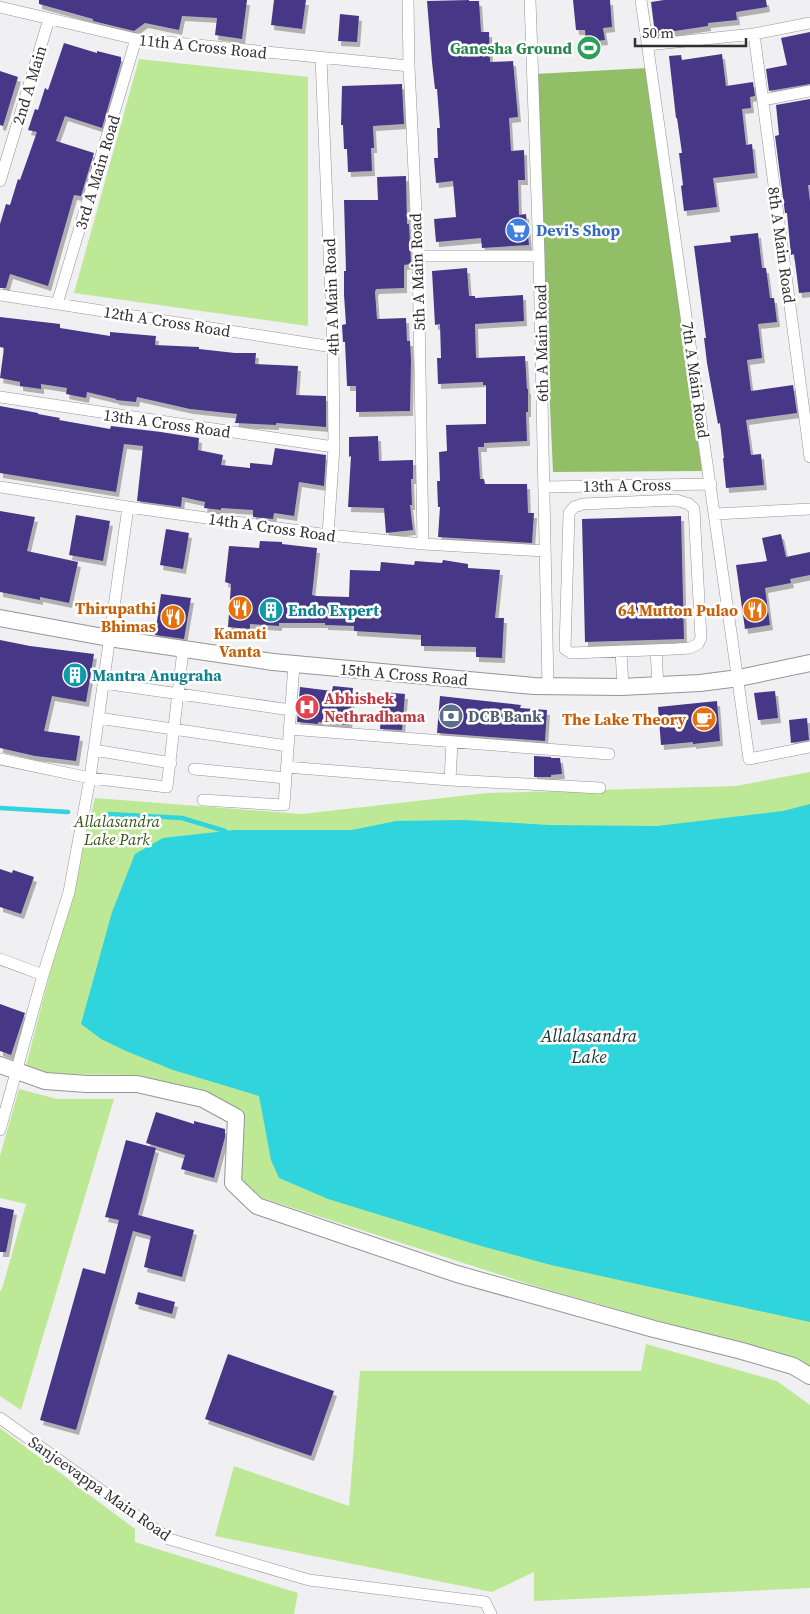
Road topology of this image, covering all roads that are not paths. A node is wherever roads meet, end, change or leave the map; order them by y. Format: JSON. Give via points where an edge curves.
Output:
{"nodes":[{"id":1,"x":408,"y":0,"type":"edge"},
{"id":2,"x":530,"y":0,"type":"edge"},
{"id":3,"x":641,"y":0,"type":"edge"},
{"id":4,"x":0,"y":8,"type":"edge"},
{"id":5,"x":49,"y":19,"type":"junction"},
{"id":6,"x":810,"y":23,"type":"edge"},
{"id":7,"x":754,"y":34,"type":"junction"},
{"id":8,"x":136,"y":39,"type":"junction"},
{"id":9,"x":648,"y":45,"type":"junction"},
{"id":10,"x":321,"y":58,"type":"junction"},
{"id":11,"x":409,"y":66,"type":"junction"},
{"id":12,"x":810,"y":91,"type":"edge"},
{"id":13,"x":763,"y":100,"type":"junction"},
{"id":14,"x":0,"y":180,"type":"edge"},
{"id":15,"x":418,"y":256,"type":"junction"},
{"id":16,"x":539,"y":256,"type":"junction"},
{"id":17,"x":0,"y":295,"type":"edge"},
{"id":18,"x":57,"y":304,"type":"junction"},
{"id":19,"x":333,"y":347,"type":"junction"},
{"id":20,"x":0,"y":397,"type":"edge"},
{"id":21,"x":809,"y":444,"type":"edge"},
{"id":22,"x":334,"y":447,"type":"junction"},
{"id":23,"x":810,"y":456,"type":"edge"},
{"id":24,"x":711,"y":484,"type":"junction"},
{"id":25,"x":544,"y":486,"type":"junction"},
{"id":26,"x":0,"y":487,"type":"edge"},
{"id":27,"x":128,"y":508,"type":"junction"},
{"id":28,"x":810,"y":509,"type":"edge"},
{"id":29,"x":715,"y":514,"type":"junction"},
{"id":30,"x":328,"y":535,"type":"junction"},
{"id":31,"x":423,"y":544,"type":"junction"},
{"id":32,"x":545,"y":551,"type":"junction"},
{"id":33,"x":0,"y":618,"type":"edge"},
{"id":34,"x":109,"y":638,"type":"junction"},
{"id":35,"x":183,"y":650,"type":"junction"},
{"id":36,"x":656,"y":650,"type":"junction"},
{"id":37,"x":621,"y":651,"type":"junction"},
{"id":38,"x":810,"y":663,"type":"edge"},
{"id":39,"x":294,"y":664,"type":"junction"},
{"id":40,"x":739,"y":678,"type":"junction"},
{"id":41,"x":103,"y":683,"type":"junction"},
{"id":42,"x":548,"y":686,"type":"junction"},
{"id":43,"x":658,"y":686,"type":"junction"},
{"id":44,"x":623,"y":687,"type":"junction"},
{"id":45,"x":178,"y":694,"type":"junction"},
{"id":46,"x":291,"y":710,"type":"junction"},
{"id":47,"x":98,"y":718,"type":"junction"},
{"id":48,"x":174,"y":729,"type":"junction"},
{"id":49,"x":289,"y":729,"type":"junction"},
{"id":50,"x":452,"y":742,"type":"junction"},
{"id":51,"x":288,"y":746,"type":"junction"},
{"id":52,"x":810,"y":747,"type":"edge"},
{"id":53,"x":94,"y":750,"type":"junction"},
{"id":54,"x":608,"y":754,"type":"dead end"},
{"id":55,"x":0,"y":759,"type":"edge"},
{"id":56,"x":171,"y":763,"type":"junction"},
{"id":57,"x":286,"y":766,"type":"junction"},
{"id":58,"x":194,"y":769,"type":"dead end"},
{"id":59,"x":90,"y":778,"type":"junction"},
{"id":60,"x":286,"y":778,"type":"junction"},
{"id":61,"x":450,"y":780,"type":"junction"},
{"id":62,"x":600,"y":788,"type":"dead end"},
{"id":63,"x":203,"y":800,"type":"dead end"},
{"id":64,"x":0,"y":960,"type":"edge"},
{"id":65,"x":43,"y":975,"type":"junction"},
{"id":66,"x":0,"y":1065,"type":"edge"},
{"id":67,"x":16,"y":1071,"type":"junction"},
{"id":68,"x":0,"y":1130,"type":"edge"},
{"id":69,"x":810,"y":1376,"type":"edge"},
{"id":70,"x":0,"y":1418,"type":"edge"},
{"id":71,"x":491,"y":1614,"type":"edge"}],
"edges":[{"from":1,"to":11,"type":"street","name":"5th A Main Road"},
{"from":2,"to":16,"type":"street","name":"6th A Main Road"},
{"from":3,"to":9,"type":"street","name":"7th A Main Road"},
{"from":4,"to":5,"type":"street","name":"11th A Cross Road"},
{"from":5,"to":8,"type":"street","name":"11th A Cross Road"},
{"from":5,"to":14,"type":"street","name":"2nd A Main"},
{"from":6,"to":7,"type":"street"},
{"from":7,"to":9,"type":"street"},
{"from":7,"to":13,"type":"street","name":"8th A Main Road"},
{"from":8,"to":10,"type":"street","name":"11th A Cross Road"},
{"from":8,"to":18,"type":"street","name":"3rd A Main Road"},
{"from":9,"to":24,"type":"street","name":"7th A Main Road"},
{"from":10,"to":11,"type":"street","name":"11th A Cross Road"},
{"from":10,"to":19,"type":"street","name":"4th A Main Road"},
{"from":11,"to":15,"type":"street","name":"5th A Main Road"},
{"from":12,"to":13,"type":"street"},
{"from":13,"to":21,"type":"street","name":"8th A Main Road"},
{"from":15,"to":16,"type":"street"},
{"from":15,"to":31,"type":"street","name":"5th A Main Road"},
{"from":16,"to":25,"type":"street","name":"6th A Main Road"},
{"from":17,"to":18,"type":"street","name":"12th A Cross Road"},
{"from":18,"to":19,"type":"street","name":"12th A Cross Road"},
{"from":19,"to":22,"type":"street","name":"4th A Main Road"},
{"from":20,"to":22,"type":"street","name":"13th A Cross Road"},
{"from":21,"to":23,"type":"street","name":"8th A Main Road"},
{"from":22,"to":30,"type":"street","name":"4th A Main Road"},
{"from":24,"to":25,"type":"street","name":"13th A Cross"},
{"from":24,"to":29,"type":"street","name":"7th A Main Road"},
{"from":25,"to":32,"type":"street","name":"6th A Main Road"},
{"from":26,"to":27,"type":"street","name":"14th A Cross Road"},
{"from":27,"to":30,"type":"street","name":"14th A Cross Road"},
{"from":27,"to":34,"type":"street"},
{"from":28,"to":29,"type":"street"},
{"from":29,"to":40,"type":"street","name":"7th A Main Road"},
{"from":30,"to":31,"type":"street","name":"14th A Cross Road"},
{"from":31,"to":32,"type":"street","name":"14th A Cross Road"},
{"from":32,"to":42,"type":"street","name":"6th A Main Road"},
{"from":33,"to":34,"type":"street","name":"15th A Cross Road"},
{"from":34,"to":35,"type":"street","name":"15th A Cross Road"},
{"from":34,"to":41,"type":"street"},
{"from":35,"to":39,"type":"street","name":"15th A Cross Road"},
{"from":35,"to":45,"type":"street"},
{"from":36,"to":37,"type":"street"},
{"from":36,"to":37,"type":"street","via":[[690,648],[701,638],[694,509],[676,500],[583,504],[574,507],[567,522],[565,649],[571,653]]},
{"from":36,"to":43,"type":"street"},
{"from":37,"to":44,"type":"street"},
{"from":38,"to":40,"type":"street","name":"15th A Cross Road"},
{"from":39,"to":42,"type":"street","name":"15th A Cross Road"},
{"from":39,"to":46,"type":"street"},
{"from":40,"to":43,"type":"street","name":"15th A Cross Road"},
{"from":40,"to":52,"type":"street","name":"7th A Main Road","via":[[749,759]]},
{"from":41,"to":45,"type":"street"},
{"from":41,"to":47,"type":"street"},
{"from":42,"to":44,"type":"street","name":"15th A Cross Road"},
{"from":43,"to":44,"type":"street","name":"15th A Cross Road"},
{"from":45,"to":46,"type":"street"},
{"from":45,"to":48,"type":"street"},
{"from":46,"to":49,"type":"street"},
{"from":47,"to":48,"type":"street"},
{"from":47,"to":53,"type":"street"},
{"from":48,"to":51,"type":"street"},
{"from":48,"to":56,"type":"street"},
{"from":49,"to":50,"type":"street"},
{"from":49,"to":51,"type":"street"},
{"from":50,"to":54,"type":"street"},
{"from":50,"to":61,"type":"street"},
{"from":51,"to":57,"type":"street"},
{"from":53,"to":56,"type":"street"},
{"from":53,"to":59,"type":"street"},
{"from":55,"to":59,"type":"street"},
{"from":56,"to":59,"type":"street","via":[[168,787]]},
{"from":57,"to":60,"type":"street"},
{"from":57,"to":61,"type":"street"},
{"from":58,"to":60,"type":"street"},
{"from":59,"to":65,"type":"street","via":[[69,892]]},
{"from":60,"to":63,"type":"street","via":[[284,805]]},
{"from":61,"to":62,"type":"street"},
{"from":64,"to":65,"type":"street"},
{"from":65,"to":67,"type":"street"},
{"from":66,"to":67,"type":"street"},
{"from":67,"to":68,"type":"street"},
{"from":67,"to":69,"type":"street","via":[[45,1081],[137,1084],[203,1099],[236,1117],[233,1183],[257,1206],[457,1274],[793,1366]]},
{"from":70,"to":71,"type":"street","name":"Sanjeevappa Main Road","via":[[169,1539],[309,1580],[484,1602]]}]}
